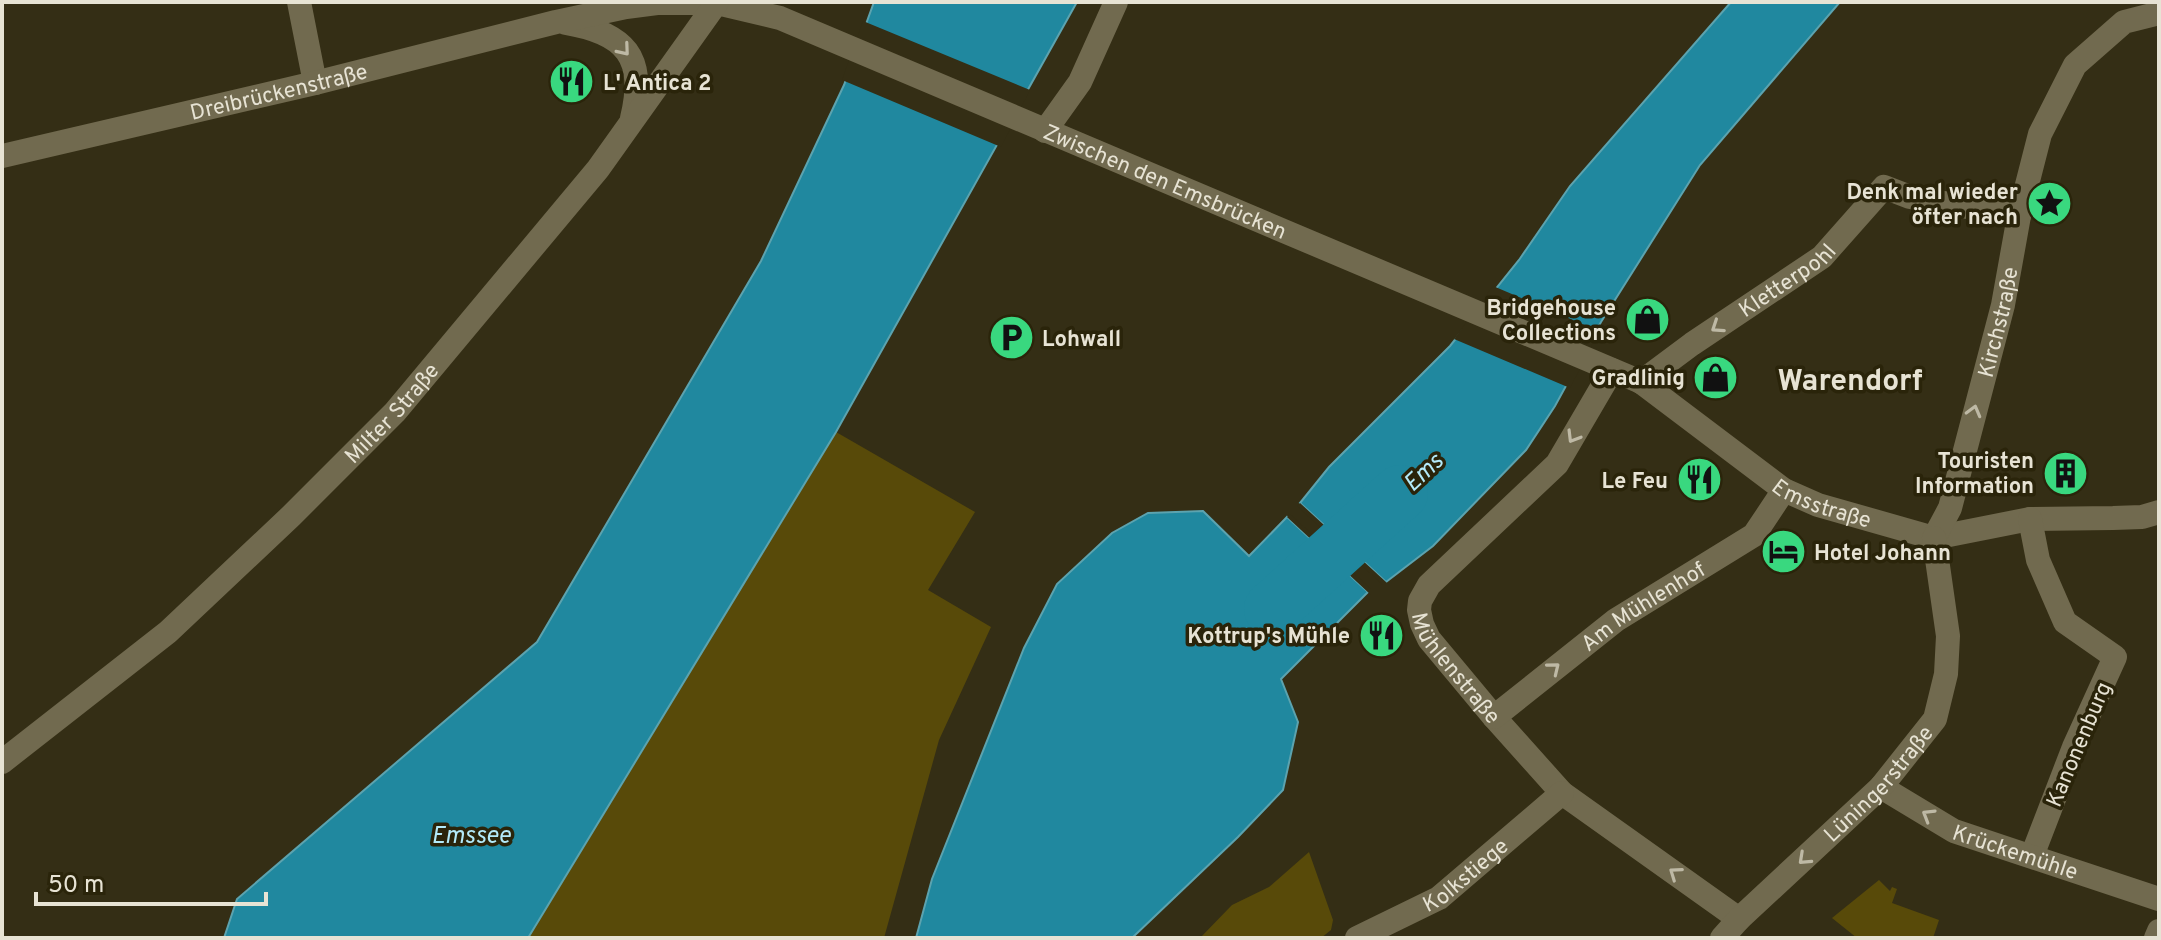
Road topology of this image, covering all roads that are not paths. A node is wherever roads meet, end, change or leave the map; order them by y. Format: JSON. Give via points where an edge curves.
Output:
{"nodes":[{"id":1,"x":299,"y":2,"type":"edge"},
{"id":2,"x":717,"y":2,"type":"edge"},
{"id":3,"x":1116,"y":2,"type":"edge"},
{"id":4,"x":2159,"y":13,"type":"edge"},
{"id":5,"x":556,"y":22,"type":"junction"},
{"id":6,"x":315,"y":83,"type":"junction"},
{"id":7,"x":631,"y":122,"type":"junction"},
{"id":8,"x":1045,"y":131,"type":"junction"},
{"id":9,"x":2,"y":156,"type":"edge"},
{"id":10,"x":2019,"y":216,"type":"junction"},
{"id":11,"x":1612,"y":370,"type":"junction"},
{"id":12,"x":1641,"y":382,"type":"junction"},
{"id":13,"x":1784,"y":490,"type":"junction"},
{"id":14,"x":2159,"y":512,"type":"edge"},
{"id":15,"x":2030,"y":519,"type":"junction"},
{"id":16,"x":1934,"y":538,"type":"junction"},
{"id":17,"x":1494,"y":717,"type":"junction"},
{"id":18,"x":2,"y":762,"type":"edge"},
{"id":19,"x":1881,"y":787,"type":"junction"},
{"id":20,"x":1562,"y":793,"type":"junction"},
{"id":21,"x":2032,"y":856,"type":"junction"},
{"id":22,"x":2159,"y":899,"type":"edge"},
{"id":23,"x":1739,"y":919,"type":"junction"},
{"id":24,"x":2159,"y":931,"type":"edge"},
{"id":25,"x":1357,"y":938,"type":"edge"},
{"id":26,"x":1722,"y":938,"type":"edge"},
{"id":27,"x":2156,"y":938,"type":"edge"}],
"edges":[{"from":1,"to":6,"type":"street"},
{"from":2,"to":5,"type":"street","name":"Dreibrückenstraße","via":[[657,3]]},
{"from":2,"to":7,"type":"street","name":"Milter Straße"},
{"from":2,"to":8,"type":"street","name":"Zwischen den Emsbrücken","via":[[780,18]]},
{"from":3,"to":8,"type":"street","via":[[1080,82]]},
{"from":4,"to":10,"type":"street","name":"Kirchstraße","via":[[2124,22],[2075,65],[2040,134]]},
{"from":5,"to":6,"type":"street","name":"Dreibrückenstraße"},
{"from":5,"to":7,"type":"street","name":"Dreibrückenstraße","one_way":true,"via":[[592,28],[623,45],[633,61],[636,82]]},
{"from":6,"to":9,"type":"street","name":"Dreibrückenstraße"},
{"from":7,"to":18,"type":"street","name":"Milter Straße","via":[[598,169],[384,422],[168,632]]},
{"from":8,"to":11,"type":"street","name":"Zwischen den Emsbrücken"},
{"from":10,"to":12,"type":"street","name":"Kletterpohl","one_way":true,"via":[[1910,197],[1884,187],[1822,257]]},
{"from":16,"to":10,"type":"street","name":"Kirchstraße","one_way":true,"via":[[1950,508],[2003,305]]},
{"from":11,"to":12,"type":"street","name":"Emsstraße"},
{"from":11,"to":17,"type":"street","name":"Mühlenstraße","one_way":true,"via":[[1557,464],[1429,585],[1420,601],[1429,639]]},
{"from":12,"to":13,"type":"street","name":"Emsstraße"},
{"from":13,"to":16,"type":"street","name":"Emsstraße"},
{"from":17,"to":13,"type":"street","name":"Am Mühlenhof","one_way":true,"via":[[1616,620],[1754,535]]},
{"from":14,"to":15,"type":"street","name":"Emsstraße"},
{"from":15,"to":16,"type":"street","name":"Emsstraße"},
{"from":15,"to":21,"type":"street","name":"Kanonenburg","via":[[2038,560],[2065,622],[2115,657]]},
{"from":16,"to":19,"type":"street","name":"Lüningerstraße","via":[[1948,636],[1946,674],[1935,719]]},
{"from":17,"to":20,"type":"street","name":"Mühlenstraße"},
{"from":21,"to":19,"type":"street","name":"Krückemühle","one_way":true,"via":[[1954,831]]},
{"from":19,"to":23,"type":"street","name":"Lüningerstraße","one_way":true},
{"from":23,"to":20,"type":"street","name":"Mühlenstraße","one_way":true},
{"from":20,"to":25,"type":"street","name":"Kolkstiege","via":[[1439,898]]},
{"from":21,"to":22,"type":"street","name":"Krückemühle"},
{"from":23,"to":26,"type":"street","name":"Lüningerstraße"},
{"from":24,"to":27,"type":"street"}]}
